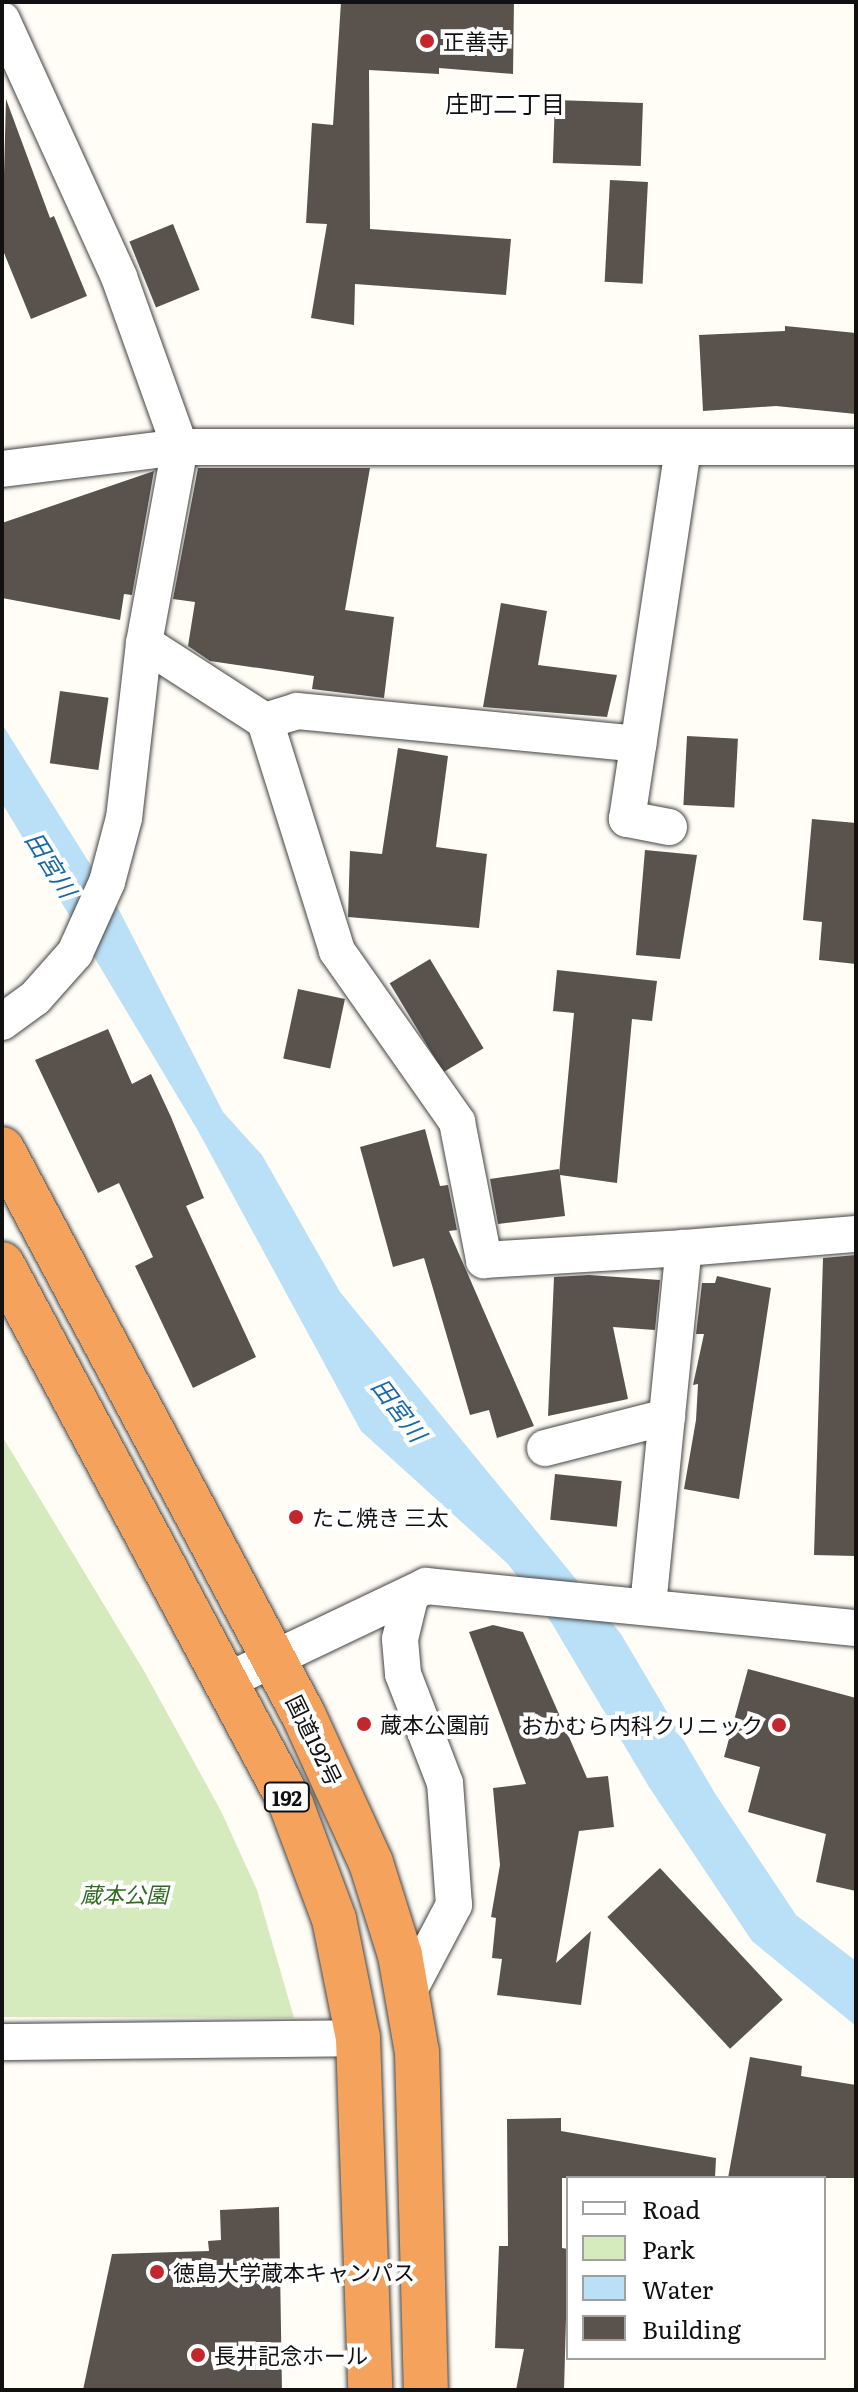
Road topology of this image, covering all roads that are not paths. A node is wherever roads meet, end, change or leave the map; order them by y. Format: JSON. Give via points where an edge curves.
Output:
{"nodes":[{"id":1,"x":2,"y":20,"type":"edge"},
{"id":2,"x":180,"y":447,"type":"junction"},
{"id":3,"x":683,"y":447,"type":"junction"},
{"id":4,"x":856,"y":447,"type":"edge"},
{"id":5,"x":2,"y":469,"type":"edge"},
{"id":6,"x":144,"y":643,"type":"junction"},
{"id":7,"x":265,"y":721,"type":"junction"},
{"id":8,"x":638,"y":744,"type":"junction"},
{"id":9,"x":669,"y":827,"type":"dead end"},
{"id":10,"x":2,"y":1022,"type":"edge"},
{"id":11,"x":2,"y":1149,"type":"edge"},
{"id":12,"x":856,"y":1234,"type":"edge"},
{"id":13,"x":684,"y":1248,"type":"junction"},
{"id":14,"x":2,"y":1264,"type":"edge"},
{"id":15,"x":667,"y":1417,"type":"junction"},
{"id":16,"x":545,"y":1448,"type":"dead end"},
{"id":17,"x":411,"y":1594,"type":"junction"},
{"id":18,"x":648,"y":1606,"type":"junction"},
{"id":19,"x":856,"y":1628,"type":"edge"},
{"id":20,"x":275,"y":1660,"type":"junction"},
{"id":21,"x":225,"y":1682,"type":"junction"},
{"id":22,"x":407,"y":1994,"type":"junction"},
{"id":23,"x":358,"y":2038,"type":"junction"},
{"id":24,"x":2,"y":2042,"type":"edge"},
{"id":25,"x":370,"y":2390,"type":"edge"},
{"id":26,"x":426,"y":2390,"type":"edge"}],
"edges":[{"from":1,"to":2,"type":"street","via":[[119,277]]},
{"from":2,"to":3,"type":"street"},
{"from":2,"to":5,"type":"street"},
{"from":2,"to":6,"type":"street"},
{"from":3,"to":4,"type":"street"},
{"from":3,"to":8,"type":"street"},
{"from":6,"to":7,"type":"street"},
{"from":6,"to":10,"type":"street","via":[[124,818],[107,882],[75,953],[35,998]]},
{"from":7,"to":8,"type":"street","via":[[297,711]]},
{"from":7,"to":13,"type":"street","via":[[337,951],[457,1122],[484,1260]]},
{"from":8,"to":9,"type":"street","via":[[627,819]]},
{"from":11,"to":20,"type":"highway","name":"国道192号","number":"192"},
{"from":12,"to":13,"type":"street"},
{"from":13,"to":15,"type":"street"},
{"from":14,"to":21,"type":"highway","number":"192"},
{"from":15,"to":16,"type":"street"},
{"from":15,"to":18,"type":"street"},
{"from":17,"to":18,"type":"street","via":[[426,1586]]},
{"from":17,"to":20,"type":"street"},
{"from":17,"to":22,"type":"street","via":[[400,1639],[403,1674],[445,1783],[454,1905]]},
{"from":18,"to":19,"type":"street"},
{"from":20,"to":21,"type":"street"},
{"from":20,"to":22,"type":"highway","name":"国道192号","number":"192","via":[[371,1863]]},
{"from":21,"to":23,"type":"highway","number":"192","via":[[296,1818],[334,1919]]},
{"from":22,"to":26,"type":"highway","name":"国道192号","number":"192","via":[[419,2081]]},
{"from":23,"to":24,"type":"street"},
{"from":23,"to":25,"type":"highway","number":"192"}]}
